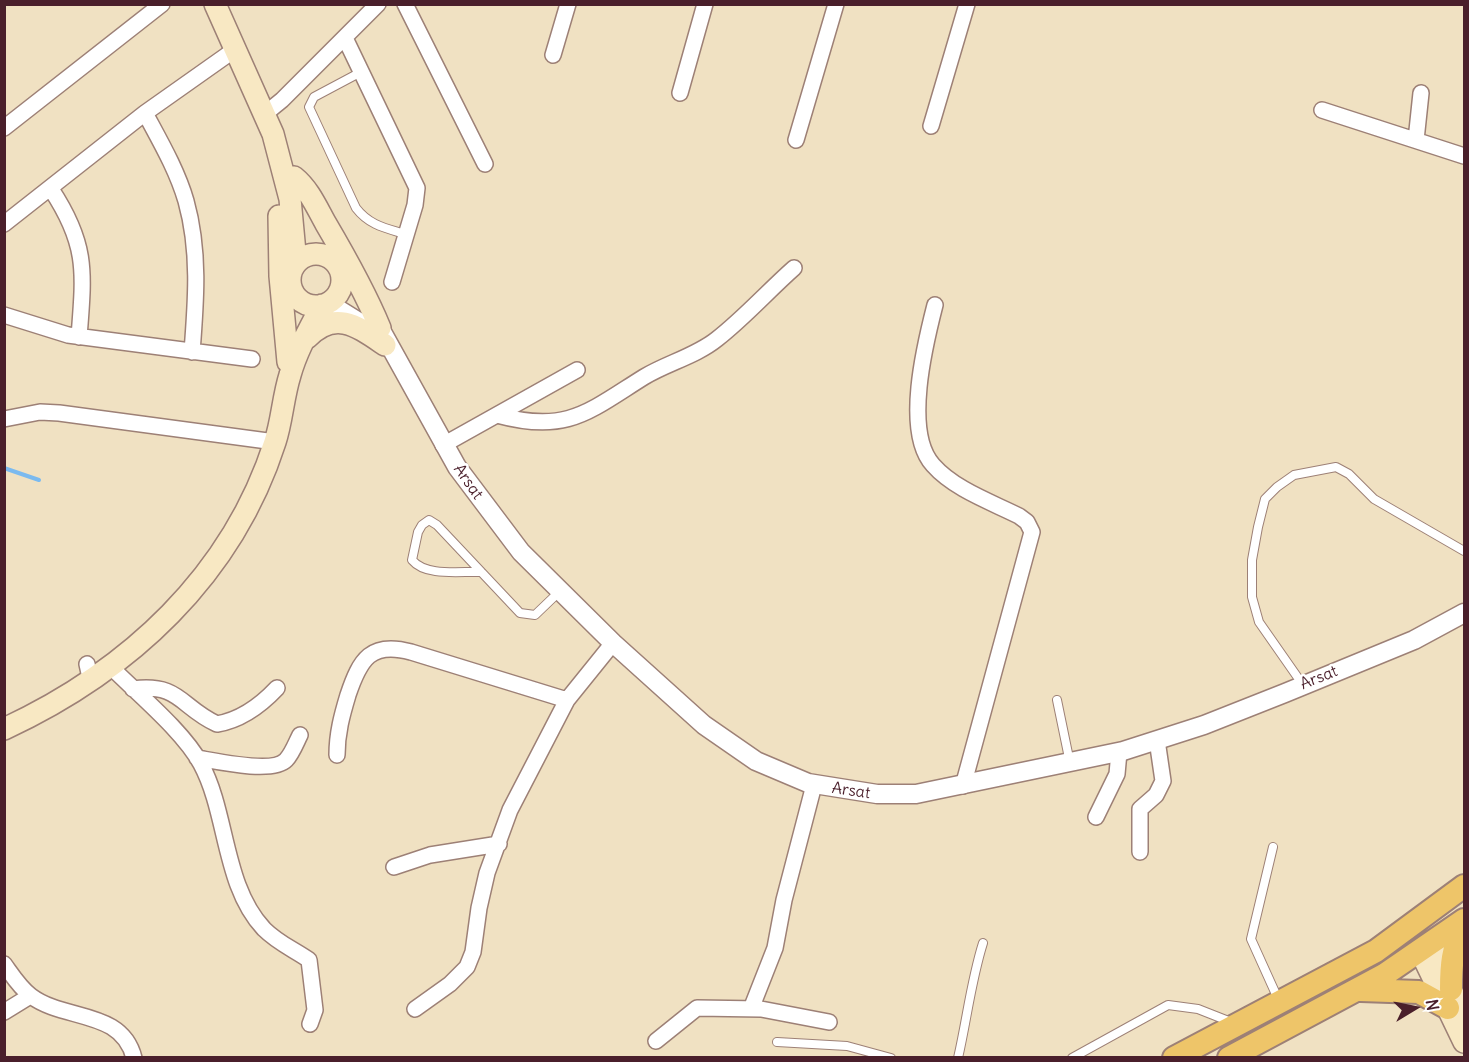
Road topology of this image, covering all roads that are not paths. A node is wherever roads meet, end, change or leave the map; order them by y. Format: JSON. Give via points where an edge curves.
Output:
{"nodes":[{"id":1,"x":162,"y":4,"type":"edge"},
{"id":2,"x":215,"y":4,"type":"edge"},
{"id":3,"x":378,"y":4,"type":"edge"},
{"id":4,"x":405,"y":4,"type":"edge"},
{"id":5,"x":568,"y":4,"type":"edge"},
{"id":6,"x":705,"y":4,"type":"edge"},
{"id":7,"x":836,"y":4,"type":"edge"},
{"id":8,"x":967,"y":4,"type":"edge"},
{"id":9,"x":345,"y":38,"type":"junction"},
{"id":10,"x":237,"y":48,"type":"junction"},
{"id":11,"x":553,"y":55,"type":"dead end"},
{"id":12,"x":361,"y":72,"type":"junction"},
{"id":13,"x":680,"y":93,"type":"dead end"},
{"id":14,"x":1421,"y":93,"type":"dead end"},
{"id":15,"x":1322,"y":110,"type":"dead end"},
{"id":16,"x":145,"y":113,"type":"junction"},
{"id":17,"x":266,"y":113,"type":"junction"},
{"id":18,"x":931,"y":126,"type":"dead end"},
{"id":19,"x":4,"y":128,"type":"edge"},
{"id":20,"x":796,"y":140,"type":"dead end"},
{"id":21,"x":1416,"y":140,"type":"junction"},
{"id":22,"x":275,"y":144,"type":"junction"},
{"id":23,"x":1464,"y":156,"type":"edge"},
{"id":24,"x":485,"y":164,"type":"dead end"},
{"id":25,"x":294,"y":177,"type":"junction"},
{"id":26,"x":51,"y":189,"type":"junction"},
{"id":27,"x":4,"y":224,"type":"edge"},
{"id":28,"x":405,"y":234,"type":"junction"},
{"id":29,"x":328,"y":256,"type":"junction"},
{"id":30,"x":296,"y":263,"type":"junction"},
{"id":31,"x":794,"y":268,"type":"dead end"},
{"id":32,"x":342,"y":275,"type":"junction"},
{"id":33,"x":392,"y":282,"type":"dead end"},
{"id":34,"x":294,"y":295,"type":"junction"},
{"id":35,"x":325,"y":304,"type":"junction"},
{"id":36,"x":935,"y":305,"type":"dead end"},
{"id":37,"x":4,"y":315,"type":"edge"},
{"id":38,"x":79,"y":337,"type":"junction"},
{"id":39,"x":301,"y":343,"type":"junction"},
{"id":40,"x":387,"y":344,"type":"junction"},
{"id":41,"x":192,"y":352,"type":"junction"},
{"id":42,"x":252,"y":359,"type":"dead end"},
{"id":43,"x":289,"y":369,"type":"junction"},
{"id":44,"x":577,"y":370,"type":"dead end"},
{"id":45,"x":497,"y":416,"type":"junction"},
{"id":46,"x":4,"y":419,"type":"edge"},
{"id":47,"x":275,"y":442,"type":"junction"},
{"id":48,"x":443,"y":445,"type":"junction"},
{"id":49,"x":1464,"y":552,"type":"edge"},
{"id":50,"x":481,"y":572,"type":"junction"},
{"id":51,"x":561,"y":591,"type":"junction"},
{"id":52,"x":1464,"y":613,"type":"edge"},
{"id":53,"x":613,"y":643,"type":"junction"},
{"id":54,"x":111,"y":667,"type":"junction"},
{"id":55,"x":1302,"y":685,"type":"junction"},
{"id":56,"x":277,"y":688,"type":"dead end"},
{"id":57,"x":133,"y":689,"type":"junction"},
{"id":58,"x":567,"y":700,"type":"junction"},
{"id":59,"x":1058,"y":700,"type":"dead end"},
{"id":60,"x":4,"y":729,"type":"edge"},
{"id":61,"x":300,"y":735,"type":"dead end"},
{"id":62,"x":1157,"y":740,"type":"junction"},
{"id":63,"x":1119,"y":752,"type":"junction"},
{"id":64,"x":337,"y":755,"type":"dead end"},
{"id":65,"x":197,"y":758,"type":"junction"},
{"id":66,"x":1070,"y":764,"type":"junction"},
{"id":67,"x":814,"y":784,"type":"junction"},
{"id":68,"x":963,"y":786,"type":"junction"},
{"id":69,"x":1096,"y":818,"type":"dead end"},
{"id":70,"x":499,"y":844,"type":"junction"},
{"id":71,"x":1273,"y":847,"type":"dead end"},
{"id":72,"x":1140,"y":852,"type":"dead end"},
{"id":73,"x":394,"y":867,"type":"dead end"},
{"id":74,"x":1464,"y":886,"type":"edge"},
{"id":75,"x":1446,"y":901,"type":"junction"},
{"id":76,"x":1464,"y":920,"type":"edge"},
{"id":77,"x":1464,"y":927,"type":"edge"},
{"id":78,"x":983,"y":944,"type":"dead end"},
{"id":79,"x":1426,"y":946,"type":"junction"},
{"id":80,"x":1376,"y":951,"type":"junction"},
{"id":81,"x":4,"y":964,"type":"edge"},
{"id":82,"x":1356,"y":990,"type":"junction"},
{"id":83,"x":30,"y":996,"type":"junction"},
{"id":84,"x":1280,"y":1002,"type":"junction"},
{"id":85,"x":1458,"y":1008,"type":"edge"},
{"id":86,"x":751,"y":1009,"type":"junction"},
{"id":87,"x":415,"y":1010,"type":"dead end"},
{"id":88,"x":4,"y":1012,"type":"edge"},
{"id":89,"x":829,"y":1022,"type":"dead end"},
{"id":90,"x":310,"y":1024,"type":"dead end"},
{"id":91,"x":1238,"y":1024,"type":"junction"},
{"id":92,"x":656,"y":1041,"type":"dead end"},
{"id":93,"x":777,"y":1042,"type":"dead end"},
{"id":94,"x":1464,"y":1042,"type":"edge"},
{"id":95,"x":134,"y":1058,"type":"edge"},
{"id":96,"x":891,"y":1058,"type":"edge"},
{"id":97,"x":958,"y":1058,"type":"edge"},
{"id":98,"x":1072,"y":1058,"type":"edge"},
{"id":99,"x":1174,"y":1058,"type":"edge"},
{"id":100,"x":1229,"y":1058,"type":"edge"}],
"edges":[{"from":1,"to":19,"type":"street"},
{"from":2,"to":10,"type":"main road"},
{"from":3,"to":9,"type":"street"},
{"from":4,"to":24,"type":"street"},
{"from":5,"to":11,"type":"street"},
{"from":6,"to":13,"type":"street"},
{"from":7,"to":20,"type":"street"},
{"from":8,"to":18,"type":"street"},
{"from":9,"to":12,"type":"street"},
{"from":9,"to":17,"type":"street"},
{"from":10,"to":16,"type":"street"},
{"from":10,"to":17,"type":"main road"},
{"from":12,"to":28,"type":"street","via":[[417,188]]},
{"from":12,"to":28,"type":"lane","via":[[314,97],[309,107],[364,219]]},
{"from":14,"to":21,"type":"street"},
{"from":15,"to":21,"type":"street"},
{"from":16,"to":26,"type":"street"},
{"from":16,"to":41,"type":"street","via":[[177,175],[191,226],[198,287]]},
{"from":17,"to":22,"type":"main road"},
{"from":21,"to":23,"type":"street"},
{"from":22,"to":25,"type":"main road","via":[[284,151]]},
{"from":22,"to":30,"type":"main road","via":[[290,199]]},
{"from":22,"to":43,"type":"main road","via":[[280,276]]},
{"from":25,"to":29,"type":"main road"},
{"from":25,"to":40,"type":"main road","via":[[305,188],[364,291]]},
{"from":26,"to":27,"type":"street"},
{"from":26,"to":38,"type":"street","via":[[76,230],[81,250]]},
{"from":28,"to":33,"type":"street"},
{"from":29,"to":30,"type":"main road","via":[[311,254]]},
{"from":29,"to":32,"type":"main road"},
{"from":30,"to":34,"type":"main road","via":[[290,278]]},
{"from":31,"to":45,"type":"street","via":[[717,340],[573,419],[524,423]]},
{"from":32,"to":35,"type":"main road","via":[[340,291]]},
{"from":32,"to":40,"type":"street"},
{"from":34,"to":35,"type":"main road","via":[[304,302]]},
{"from":34,"to":43,"type":"main road"},
{"from":35,"to":39,"type":"main road"},
{"from":35,"to":40,"type":"street","via":[[359,320]]},
{"from":36,"to":68,"type":"street","via":[[918,394],[918,425],[925,452],[931,464],[947,478],[1019,516],[1032,532]]},
{"from":37,"to":38,"type":"street"},
{"from":38,"to":41,"type":"street"},
{"from":39,"to":40,"type":"main road","via":[[318,327],[342,322]]},
{"from":39,"to":43,"type":"main road"},
{"from":40,"to":48,"type":"street","name":"Arsat"},
{"from":41,"to":42,"type":"street"},
{"from":43,"to":47,"type":"main road"},
{"from":44,"to":45,"type":"street"},
{"from":45,"to":48,"type":"street"},
{"from":46,"to":47,"type":"street","via":[[40,412],[59,413]]},
{"from":47,"to":54,"type":"main road","via":[[236,530],[213,565],[178,608]]},
{"from":48,"to":51,"type":"street","name":"Arsat","via":[[521,552]]},
{"from":49,"to":55,"type":"lane","via":[[1374,499],[1336,467],[1294,475],[1277,487],[1265,499],[1258,527],[1251,560],[1252,597],[1259,622]]},
{"from":50,"to":50,"type":"lane","via":[[437,525],[429,520],[422,525],[412,553],[415,564],[431,570]]},
{"from":50,"to":51,"type":"lane","via":[[520,613],[535,615]]},
{"from":51,"to":53,"type":"street","name":"Arsat"},
{"from":52,"to":55,"type":"street","name":"Arsat","via":[[1413,640]]},
{"from":53,"to":58,"type":"street"},
{"from":53,"to":67,"type":"street","name":"Arsat","via":[[730,745],[781,774]]},
{"from":54,"to":57,"type":"street"},
{"from":54,"to":60,"type":"main road","via":[[89,673],[46,710]]},
{"from":55,"to":62,"type":"street","name":"Arsat"},
{"from":56,"to":57,"type":"street","via":[[263,703],[231,722],[217,724],[166,689]]},
{"from":57,"to":65,"type":"street"},
{"from":58,"to":64,"type":"street","via":[[394,647],[384,649],[363,660],[356,670],[339,722]]},
{"from":58,"to":70,"type":"street","via":[[510,810]]},
{"from":59,"to":66,"type":"lane"},
{"from":61,"to":65,"type":"street","via":[[280,764]]},
{"from":62,"to":63,"type":"street","name":"Arsat"},
{"from":62,"to":72,"type":"street","via":[[1163,781],[1156,795],[1140,809]]},
{"from":63,"to":66,"type":"street","name":"Arsat"},
{"from":63,"to":69,"type":"street","via":[[1117,774]]},
{"from":65,"to":90,"type":"street","via":[[209,782],[230,861],[249,904],[262,927],[280,944],[309,960],[315,1010]]},
{"from":66,"to":68,"type":"street","name":"Arsat"},
{"from":67,"to":68,"type":"street","name":"Arsat","via":[[887,795]]},
{"from":67,"to":86,"type":"street","via":[[775,948]]},
{"from":70,"to":73,"type":"street","via":[[430,855]]},
{"from":70,"to":87,"type":"street","via":[[487,873],[467,967]]},
{"from":71,"to":84,"type":"lane","via":[[1251,939]]},
{"from":74,"to":75,"type":"main road"},
{"from":75,"to":79,"type":"main road","via":[[1430,929]]},
{"from":75,"to":80,"type":"main road"},
{"from":76,"to":79,"type":"main road"},
{"from":77,"to":85,"type":"main road","via":[[1451,966]]},
{"from":78,"to":97,"type":"lane"},
{"from":79,"to":80,"type":"main road","via":[[1403,942]]},
{"from":79,"to":82,"type":"main road"},
{"from":79,"to":85,"type":"main road","via":[[1425,961]]},
{"from":80,"to":84,"type":"main road"},
{"from":81,"to":83,"type":"street"},
{"from":82,"to":85,"type":"main road","via":[[1419,992]]},
{"from":82,"to":100,"type":"main road"},
{"from":83,"to":88,"type":"street"},
{"from":83,"to":95,"type":"street","via":[[48,1006],[112,1026],[124,1035]]},
{"from":84,"to":91,"type":"main road"},
{"from":85,"to":94,"type":"main road"},
{"from":86,"to":89,"type":"street"},
{"from":86,"to":92,"type":"street","via":[[697,1008]]},
{"from":91,"to":98,"type":"lane","via":[[1198,1010],[1168,1005]]},
{"from":91,"to":99,"type":"main road"},
{"from":93,"to":96,"type":"lane","via":[[848,1046]]}]}
